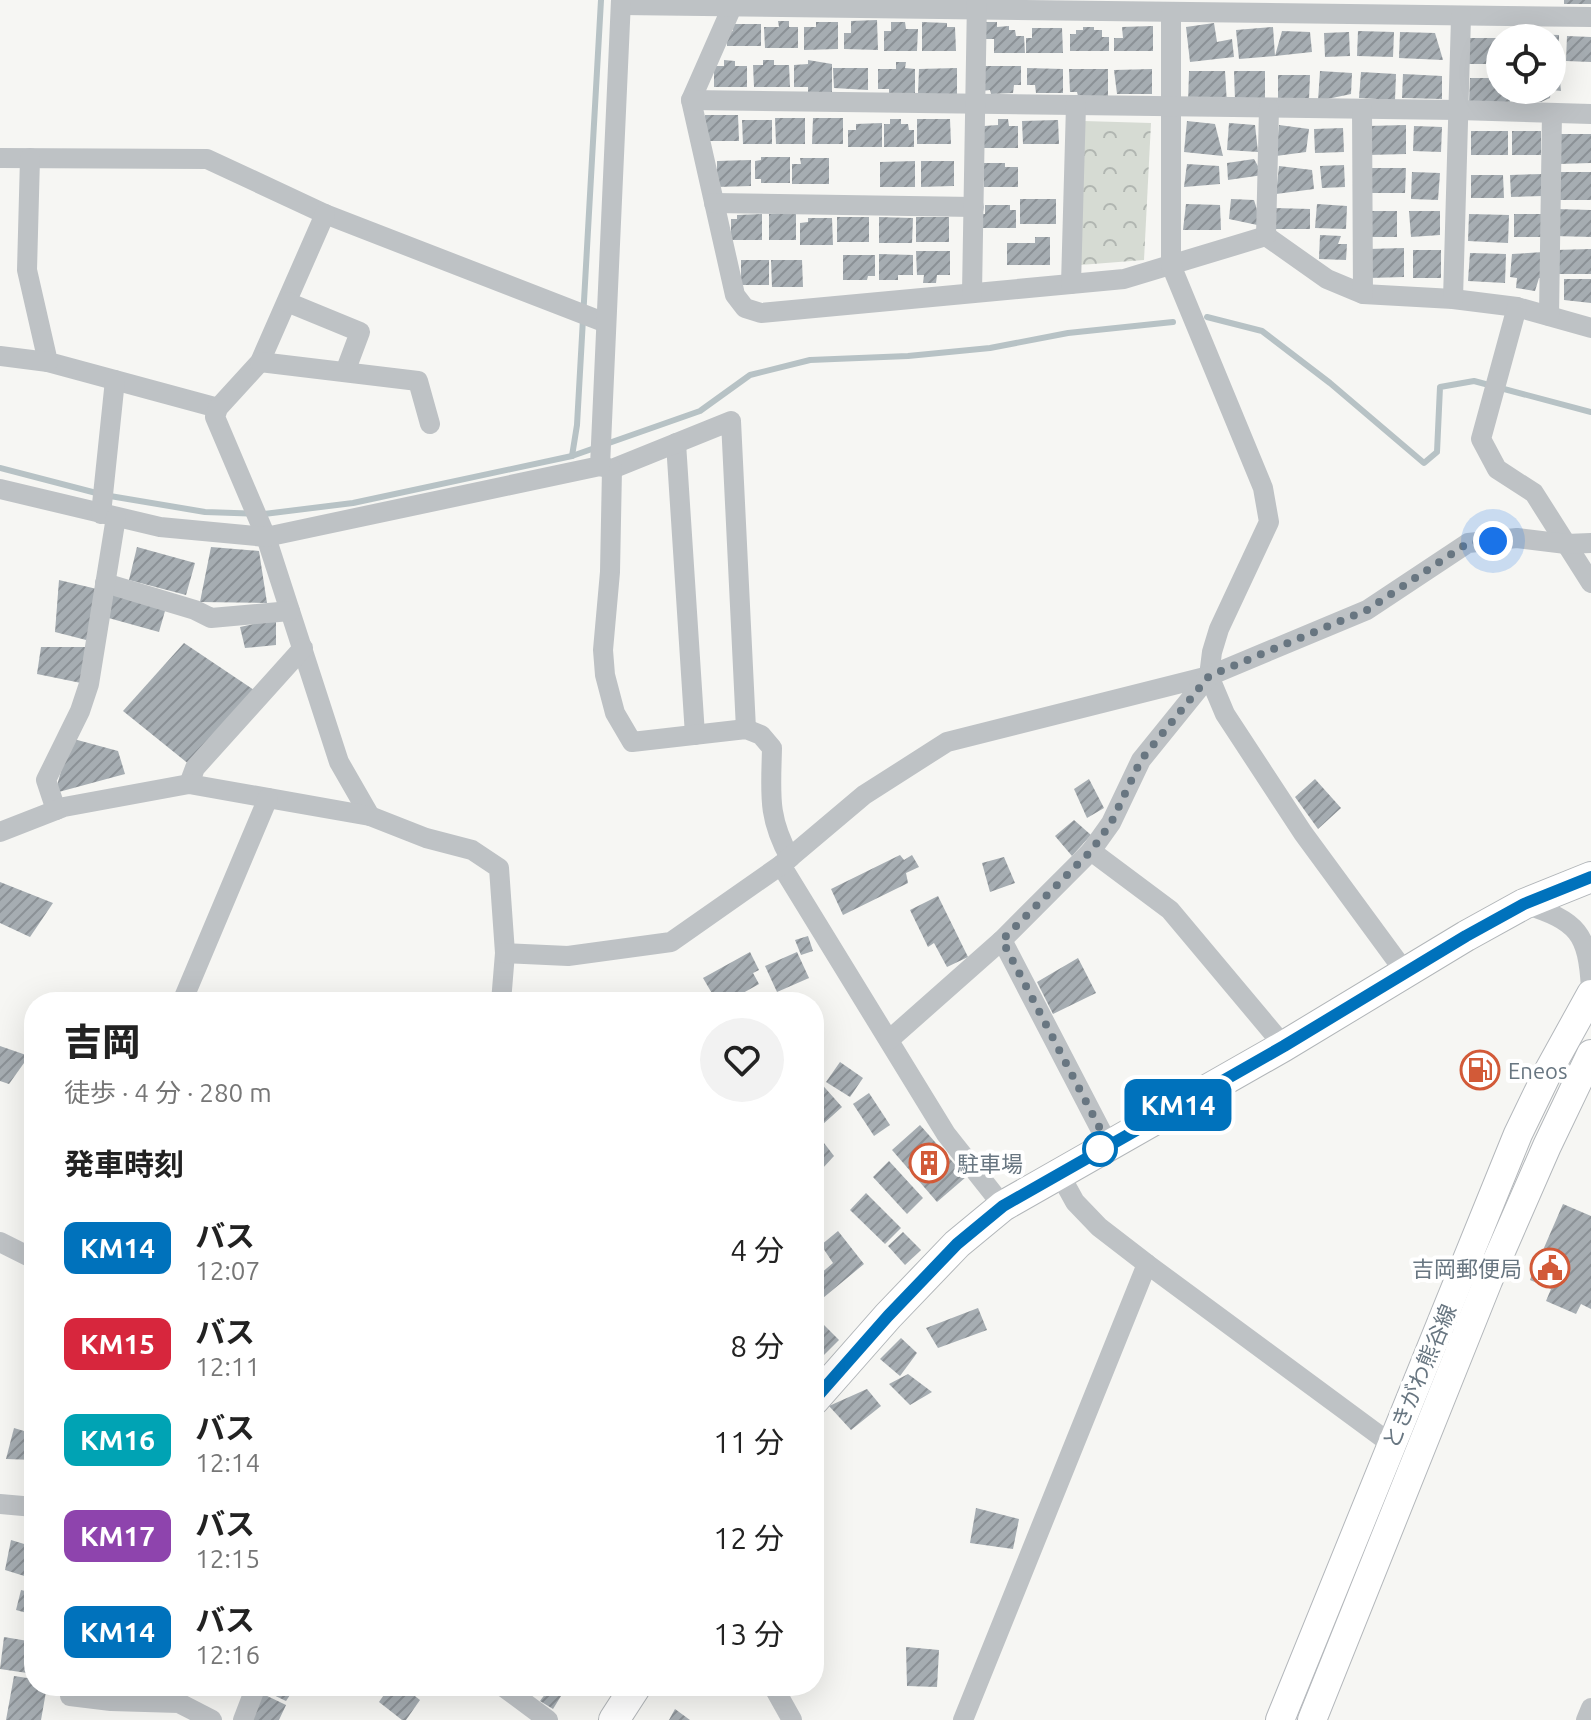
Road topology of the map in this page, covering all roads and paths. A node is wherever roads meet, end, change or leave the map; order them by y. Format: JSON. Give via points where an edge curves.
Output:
{"nodes":[{"id":1,"x":621,"y":2,"type":"edge"},
{"id":2,"x":731,"y":3,"type":"edge"},
{"id":3,"x":977,"y":5,"type":"edge"},
{"id":4,"x":1269,"y":6,"type":"edge"},
{"id":5,"x":1546,"y":8,"type":"edge"},
{"id":6,"x":1171,"y":12,"type":"junction"},
{"id":7,"x":1461,"y":17,"type":"junction"},
{"id":8,"x":1591,"y":17,"type":"edge"},
{"id":9,"x":691,"y":100,"type":"junction"},
{"id":10,"x":975,"y":104,"type":"junction"},
{"id":11,"x":1076,"y":105,"type":"junction"},
{"id":12,"x":1171,"y":106,"type":"junction"},
{"id":13,"x":1269,"y":108,"type":"junction"},
{"id":14,"x":1362,"y":109,"type":"junction"},
{"id":15,"x":1458,"y":110,"type":"junction"},
{"id":16,"x":1552,"y":113,"type":"junction"},
{"id":17,"x":1591,"y":114,"type":"edge"},
{"id":18,"x":0,"y":158,"type":"edge"},
{"id":19,"x":30,"y":158,"type":"junction"},
{"id":20,"x":714,"y":203,"type":"junction"},
{"id":21,"x":974,"y":207,"type":"junction"},
{"id":22,"x":325,"y":214,"type":"junction"},
{"id":23,"x":1266,"y":236,"type":"junction"},
{"id":24,"x":1171,"y":265,"type":"junction"},
{"id":25,"x":1071,"y":284,"type":"junction"},
{"id":26,"x":972,"y":293,"type":"junction"},
{"id":27,"x":1363,"y":294,"type":"junction"},
{"id":28,"x":1453,"y":299,"type":"junction"},
{"id":29,"x":287,"y":302,"type":"junction"},
{"id":30,"x":1517,"y":307,"type":"junction"},
{"id":31,"x":1549,"y":316,"type":"junction"},
{"id":32,"x":606,"y":323,"type":"junction"},
{"id":33,"x":1591,"y":328,"type":"edge"},
{"id":34,"x":0,"y":356,"type":"edge"},
{"id":35,"x":48,"y":362,"type":"junction"},
{"id":36,"x":260,"y":362,"type":"junction"},
{"id":37,"x":345,"y":372,"type":"junction"},
{"id":38,"x":115,"y":380,"type":"junction"},
{"id":39,"x":218,"y":408,"type":"junction"},
{"id":40,"x":430,"y":424,"type":"dead end"},
{"id":41,"x":676,"y":443,"type":"junction"},
{"id":42,"x":604,"y":465,"type":"junction"},
{"id":43,"x":0,"y":489,"type":"edge"},
{"id":44,"x":108,"y":515,"type":"junction"},
{"id":45,"x":266,"y":537,"type":"junction"},
{"id":46,"x":1591,"y":543,"type":"edge"},
{"id":47,"x":1566,"y":544,"type":"junction"},
{"id":48,"x":105,"y":583,"type":"junction"},
{"id":49,"x":1591,"y":583,"type":"edge"},
{"id":50,"x":290,"y":611,"type":"junction"},
{"id":51,"x":303,"y":648,"type":"junction"},
{"id":52,"x":1209,"y":676,"type":"junction"},
{"id":53,"x":746,"y":729,"type":"junction"},
{"id":54,"x":695,"y":735,"type":"junction"},
{"id":55,"x":189,"y":784,"type":"junction"},
{"id":56,"x":268,"y":798,"type":"junction"},
{"id":57,"x":56,"y":810,"type":"junction"},
{"id":58,"x":370,"y":816,"type":"junction"},
{"id":59,"x":0,"y":832,"type":"edge"},
{"id":60,"x":1091,"y":851,"type":"junction"},
{"id":61,"x":786,"y":861,"type":"junction"},
{"id":62,"x":1591,"y":877,"type":"edge"},
{"id":63,"x":1524,"y":904,"type":"junction"},
{"id":64,"x":1002,"y":940,"type":"junction"},
{"id":65,"x":505,"y":953,"type":"junction"},
{"id":66,"x":1405,"y":972,"type":"junction"},
{"id":67,"x":186,"y":992,"type":"edge"},
{"id":68,"x":502,"y":992,"type":"edge"},
{"id":69,"x":1591,"y":992,"type":"edge"},
{"id":70,"x":889,"y":1040,"type":"junction"},
{"id":71,"x":1284,"y":1046,"type":"junction"},
{"id":72,"x":1591,"y":1054,"type":"edge"},
{"id":73,"x":1108,"y":1144,"type":"junction"},
{"id":74,"x":1059,"y":1173,"type":"junction"},
{"id":75,"x":1003,"y":1206,"type":"junction"},
{"id":76,"x":0,"y":1242,"type":"edge"},
{"id":77,"x":24,"y":1254,"type":"edge"},
{"id":78,"x":1147,"y":1264,"type":"junction"},
{"id":79,"x":824,"y":1389,"type":"edge"},
{"id":80,"x":1391,"y":1444,"type":"junction"},
{"id":81,"x":0,"y":1504,"type":"edge"},
{"id":82,"x":24,"y":1506,"type":"edge"},
{"id":83,"x":70,"y":1696,"type":"dead end"},
{"id":84,"x":252,"y":1696,"type":"edge"},
{"id":85,"x":516,"y":1696,"type":"edge"},
{"id":86,"x":630,"y":1696,"type":"edge"},
{"id":87,"x":779,"y":1696,"type":"edge"},
{"id":88,"x":1591,"y":1708,"type":"edge"},
{"id":89,"x":212,"y":1720,"type":"edge"},
{"id":90,"x":243,"y":1720,"type":"edge"},
{"id":91,"x":548,"y":1720,"type":"edge"},
{"id":92,"x":614,"y":1720,"type":"edge"},
{"id":93,"x":792,"y":1720,"type":"edge"},
{"id":94,"x":963,"y":1720,"type":"edge"},
{"id":95,"x":1280,"y":1720,"type":"edge"},
{"id":96,"x":1312,"y":1720,"type":"edge"},
{"id":97,"x":1586,"y":1720,"type":"edge"}],
"edges":[{"from":1,"to":2,"type":"street"},
{"from":1,"to":32,"type":"street"},
{"from":2,"to":3,"type":"street"},
{"from":2,"to":9,"type":"street"},
{"from":3,"to":6,"type":"street"},
{"from":3,"to":10,"type":"street"},
{"from":4,"to":6,"type":"street"},
{"from":4,"to":7,"type":"street"},
{"from":5,"to":7,"type":"street"},
{"from":5,"to":8,"type":"street"},
{"from":6,"to":12,"type":"street"},
{"from":7,"to":15,"type":"street"},
{"from":9,"to":10,"type":"street"},
{"from":9,"to":20,"type":"street"},
{"from":10,"to":11,"type":"street"},
{"from":10,"to":21,"type":"street"},
{"from":11,"to":12,"type":"street"},
{"from":11,"to":25,"type":"street"},
{"from":12,"to":13,"type":"street"},
{"from":12,"to":24,"type":"street"},
{"from":13,"to":14,"type":"street"},
{"from":13,"to":23,"type":"street"},
{"from":14,"to":15,"type":"street"},
{"from":14,"to":27,"type":"street"},
{"from":15,"to":16,"type":"street"},
{"from":15,"to":28,"type":"street"},
{"from":16,"to":17,"type":"street"},
{"from":16,"to":31,"type":"street"},
{"from":18,"to":19,"type":"street"},
{"from":19,"to":22,"type":"street","via":[[207,159]]},
{"from":19,"to":35,"type":"street","via":[[27,270]]},
{"from":20,"to":21,"type":"street"},
{"from":20,"to":26,"type":"street","via":[[735,295],[745,308],[761,313]]},
{"from":21,"to":26,"type":"street"},
{"from":22,"to":29,"type":"street"},
{"from":22,"to":32,"type":"street"},
{"from":23,"to":24,"type":"street"},
{"from":23,"to":27,"type":"street","via":[[1327,279]]},
{"from":24,"to":25,"type":"street","via":[[1124,279]]},
{"from":24,"to":52,"type":"street","via":[[1263,488],[1269,522],[1219,629]]},
{"from":25,"to":26,"type":"street"},
{"from":27,"to":28,"type":"street"},
{"from":28,"to":30,"type":"street"},
{"from":29,"to":36,"type":"street"},
{"from":29,"to":37,"type":"street","via":[[360,332]]},
{"from":30,"to":31,"type":"street"},
{"from":30,"to":47,"type":"street","via":[[1481,439],[1497,469],[1534,493]]},
{"from":31,"to":33,"type":"street"},
{"from":32,"to":42,"type":"street"},
{"from":34,"to":35,"type":"street"},
{"from":35,"to":38,"type":"street"},
{"from":36,"to":37,"type":"street"},
{"from":36,"to":39,"type":"street"},
{"from":37,"to":40,"type":"street","via":[[418,381]]},
{"from":38,"to":39,"type":"street"},
{"from":38,"to":44,"type":"street"},
{"from":39,"to":45,"type":"street","via":[[215,417]]},
{"from":41,"to":42,"type":"street"},
{"from":41,"to":53,"type":"street","via":[[731,421]]},
{"from":41,"to":54,"type":"street"},
{"from":42,"to":45,"type":"street"},
{"from":42,"to":54,"type":"street","via":[[610,572],[603,650],[615,713],[632,742]]},
{"from":43,"to":44,"type":"street"},
{"from":44,"to":45,"type":"street","via":[[160,527]]},
{"from":44,"to":48,"type":"street"},
{"from":45,"to":50,"type":"street"},
{"from":46,"to":47,"type":"street"},
{"from":47,"to":49,"type":"street"},
{"from":47,"to":52,"type":"street","via":[[1517,538],[1468,543],[1367,610]]},
{"from":48,"to":50,"type":"street","via":[[211,618]]},
{"from":48,"to":57,"type":"street","via":[[89,684],[46,780]]},
{"from":50,"to":51,"type":"street"},
{"from":51,"to":55,"type":"street","via":[[195,768]]},
{"from":51,"to":58,"type":"street","via":[[339,762]]},
{"from":52,"to":60,"type":"street","via":[[1141,760],[1111,823]]},
{"from":52,"to":61,"type":"street","via":[[947,742],[864,795]]},
{"from":52,"to":66,"type":"street","via":[[1225,714],[1303,833]]},
{"from":53,"to":54,"type":"street"},
{"from":53,"to":61,"type":"street","via":[[761,735],[772,748],[771,809]]},
{"from":55,"to":56,"type":"street"},
{"from":55,"to":57,"type":"street"},
{"from":56,"to":58,"type":"street"},
{"from":56,"to":67,"type":"street"},
{"from":57,"to":59,"type":"street"},
{"from":58,"to":65,"type":"street","via":[[472,850],[499,868]]},
{"from":60,"to":64,"type":"street"},
{"from":60,"to":71,"type":"street","via":[[1170,910]]},
{"from":61,"to":65,"type":"street","via":[[671,942],[568,956]]},
{"from":61,"to":70,"type":"street"},
{"from":62,"to":63,"type":"main road"},
{"from":63,"to":66,"type":"main road"},
{"from":63,"to":69,"type":"street","via":[[1559,915],[1584,940]]},
{"from":64,"to":70,"type":"street"},
{"from":64,"to":73,"type":"street"},
{"from":65,"to":68,"type":"street"},
{"from":66,"to":71,"type":"main road"},
{"from":69,"to":80,"type":"main road","name":"ときがわ熊谷線","via":[[1518,1134]]},
{"from":70,"to":75,"type":"street","via":[[946,1134]]},
{"from":71,"to":73,"type":"main road"},
{"from":72,"to":96,"type":"main road","name":"ときがわ熊谷線","via":[[1488,1281]]},
{"from":73,"to":74,"type":"main road"},
{"from":74,"to":75,"type":"main road"},
{"from":74,"to":78,"type":"street","via":[[1075,1202],[1099,1227]]},
{"from":75,"to":79,"type":"main road","via":[[957,1244]]},
{"from":76,"to":77,"type":"street"},
{"from":78,"to":80,"type":"street"},
{"from":78,"to":94,"type":"street"},
{"from":80,"to":95,"type":"main road","name":"ときがわ熊谷線"},
{"from":81,"to":82,"type":"street"},
{"from":83,"to":89,"type":"street","via":[[179,1703]]},
{"from":84,"to":90,"type":"street"},
{"from":85,"to":91,"type":"street"},
{"from":86,"to":92,"type":"main road"},
{"from":87,"to":93,"type":"street"},
{"from":88,"to":97,"type":"street"}]}
